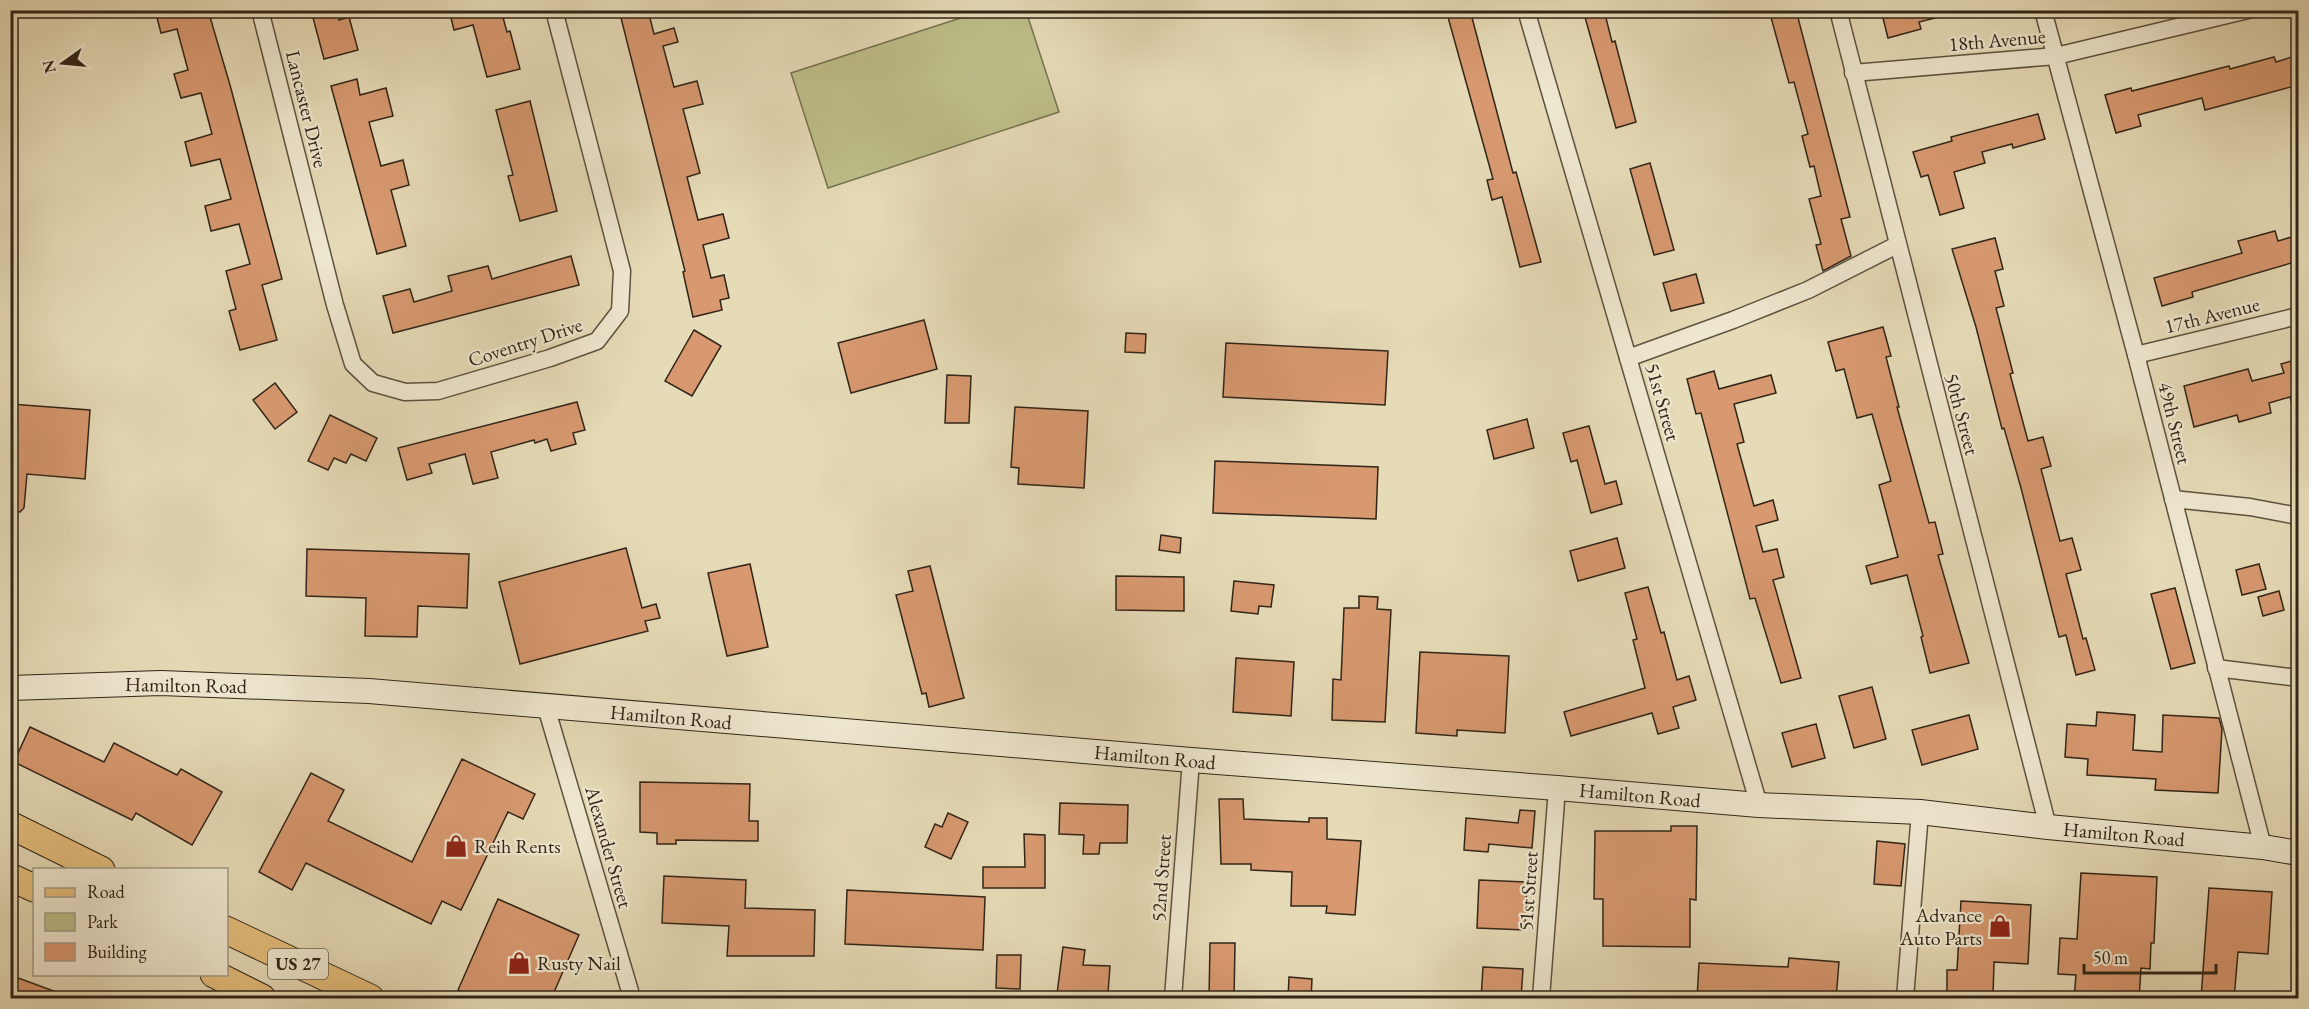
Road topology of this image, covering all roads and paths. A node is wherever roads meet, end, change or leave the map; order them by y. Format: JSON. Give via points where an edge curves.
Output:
{"nodes":[{"id":1,"x":260,"y":10,"type":"edge"},
{"id":2,"x":554,"y":10,"type":"edge"},
{"id":3,"x":1526,"y":10,"type":"edge"},
{"id":4,"x":1838,"y":10,"type":"edge"},
{"id":5,"x":2043,"y":10,"type":"edge"},
{"id":6,"x":2248,"y":10,"type":"edge"},
{"id":7,"x":2056,"y":56,"type":"junction"},
{"id":8,"x":1853,"y":73,"type":"junction"},
{"id":9,"x":313,"y":218,"type":"joint"},
{"id":10,"x":1897,"y":246,"type":"junction"},
{"id":11,"x":2298,"y":316,"type":"edge"},
{"id":12,"x":2136,"y":355,"type":"junction"},
{"id":13,"x":1628,"y":358,"type":"junction"},
{"id":14,"x":2173,"y":499,"type":"junction"},
{"id":15,"x":2298,"y":516,"type":"edge"},
{"id":16,"x":2216,"y":668,"type":"junction"},
{"id":17,"x":2298,"y":678,"type":"edge"},
{"id":18,"x":10,"y":688,"type":"edge"},
{"id":19,"x":546,"y":707,"type":"junction"},
{"id":20,"x":1191,"y":760,"type":"junction"},
{"id":21,"x":1557,"y":788,"type":"junction"},
{"id":22,"x":1760,"y":805,"type":"junction"},
{"id":23,"x":1920,"y":812,"type":"junction"},
{"id":24,"x":10,"y":825,"type":"edge"},
{"id":25,"x":2048,"y":827,"type":"junction"},
{"id":26,"x":2263,"y":847,"type":"junction"},
{"id":27,"x":2298,"y":853,"type":"edge"},
{"id":28,"x":97,"y":868,"type":"edge"},
{"id":29,"x":10,"y":877,"type":"edge"},
{"id":30,"x":33,"y":888,"type":"edge"},
{"id":31,"x":228,"y":931,"type":"edge"},
{"id":32,"x":216,"y":976,"type":"edge"},
{"id":33,"x":262,"y":999,"type":"edge"},
{"id":34,"x":370,"y":999,"type":"edge"},
{"id":35,"x":632,"y":999,"type":"edge"},
{"id":36,"x":1173,"y":999,"type":"edge"},
{"id":37,"x":1541,"y":999,"type":"edge"},
{"id":38,"x":1905,"y":999,"type":"edge"}],
"edges":[{"from":1,"to":9,"type":"street","name":"Lancaster Drive"},
{"from":2,"to":9,"type":"street","name":"Coventry Drive","via":[[622,271],[620,311],[597,341],[438,391],[405,392],[373,383],[353,364]]},
{"from":3,"to":13,"type":"street","name":"51st Street"},
{"from":4,"to":8,"type":"street","name":"50th Street"},
{"from":5,"to":7,"type":"street","name":"49th Street"},
{"from":6,"to":7,"type":"street","name":"18th Avenue"},
{"from":7,"to":8,"type":"street","name":"18th Avenue"},
{"from":7,"to":12,"type":"street","name":"49th Street"},
{"from":8,"to":10,"type":"street","name":"50th Street"},
{"from":10,"to":13,"type":"street","via":[[1808,290]]},
{"from":10,"to":25,"type":"street","name":"50th Street"},
{"from":11,"to":12,"type":"street","name":"17th Avenue"},
{"from":12,"to":14,"type":"street","name":"49th Street"},
{"from":13,"to":22,"type":"street","name":"51st Street"},
{"from":14,"to":15,"type":"street"},
{"from":14,"to":16,"type":"street","name":"49th Street"},
{"from":16,"to":17,"type":"street"},
{"from":16,"to":26,"type":"street","name":"49th Street"},
{"from":18,"to":19,"type":"street","name":"Hamilton Road","via":[[160,682],[369,691]]},
{"from":19,"to":20,"type":"street","name":"Hamilton Road"},
{"from":19,"to":35,"type":"street","name":"Alexander Street"},
{"from":20,"to":21,"type":"street","name":"Hamilton Road"},
{"from":20,"to":36,"type":"street","name":"52nd Street"},
{"from":21,"to":22,"type":"street","name":"Hamilton Road"},
{"from":21,"to":37,"type":"street","name":"51st Street"},
{"from":22,"to":23,"type":"street","name":"Hamilton Road"},
{"from":23,"to":25,"type":"street","name":"Hamilton Road"},
{"from":23,"to":38,"type":"street"},
{"from":24,"to":28,"type":"main road"},
{"from":25,"to":26,"type":"street","name":"Hamilton Road"},
{"from":26,"to":27,"type":"street","name":"Hamilton Road"},
{"from":29,"to":30,"type":"main road"},
{"from":31,"to":34,"type":"main road","number":"US 27"},
{"from":32,"to":33,"type":"main road","number":"US 27"}]}
